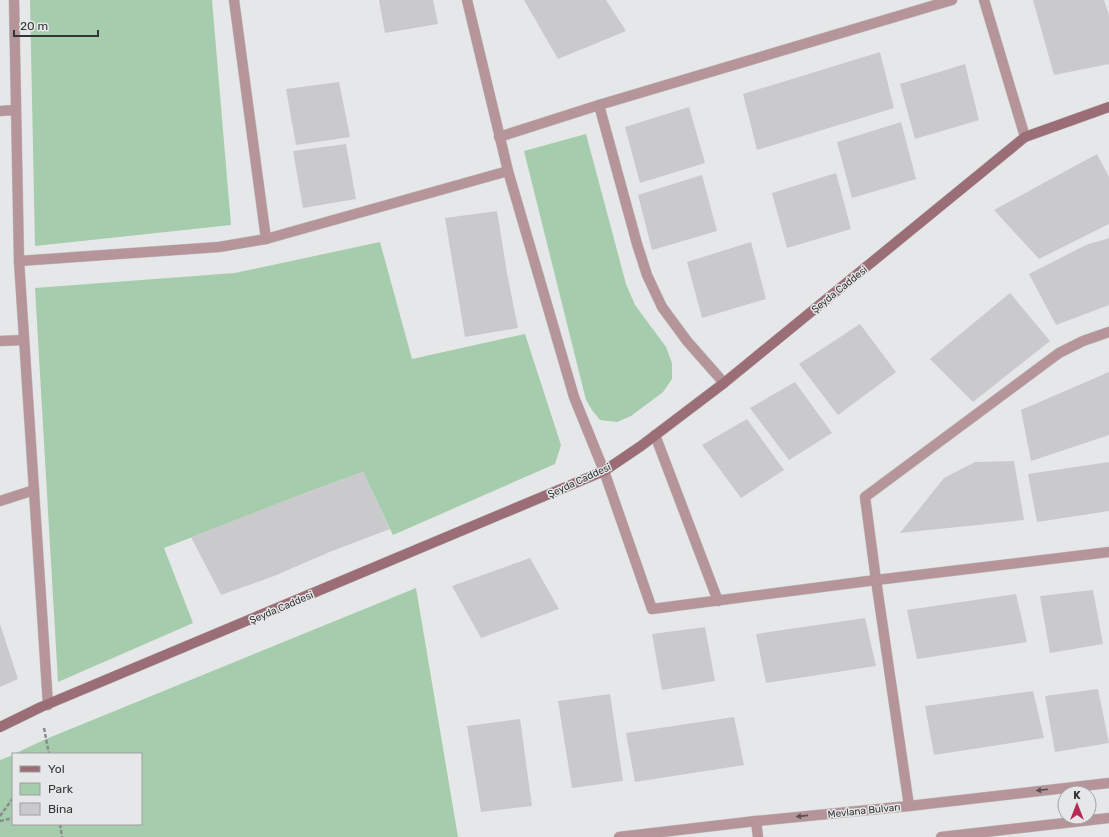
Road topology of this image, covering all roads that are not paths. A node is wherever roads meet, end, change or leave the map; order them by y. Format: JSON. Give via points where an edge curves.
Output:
{"nodes":[{"id":1,"x":14,"y":0,"type":"edge"},
{"id":2,"x":234,"y":0,"type":"edge"},
{"id":3,"x":467,"y":0,"type":"edge"},
{"id":4,"x":952,"y":0,"type":"edge"},
{"id":5,"x":984,"y":0,"type":"edge"},
{"id":6,"x":599,"y":105,"type":"junction"},
{"id":7,"x":1109,"y":107,"type":"edge"},
{"id":8,"x":15,"y":110,"type":"junction"},
{"id":9,"x":0,"y":111,"type":"edge"},
{"id":10,"x":499,"y":137,"type":"junction"},
{"id":11,"x":1025,"y":137,"type":"junction"},
{"id":12,"x":508,"y":171,"type":"junction"},
{"id":13,"x":266,"y":239,"type":"junction"},
{"id":14,"x":19,"y":261,"type":"junction"},
{"id":15,"x":1109,"y":332,"type":"edge"},
{"id":16,"x":24,"y":340,"type":"junction"},
{"id":17,"x":0,"y":341,"type":"edge"},
{"id":18,"x":724,"y":383,"type":"junction"},
{"id":19,"x":655,"y":435,"type":"junction"},
{"id":20,"x":604,"y":471,"type":"junction"},
{"id":21,"x":34,"y":490,"type":"junction"},
{"id":22,"x":0,"y":501,"type":"edge"},
{"id":23,"x":1109,"y":552,"type":"edge"},
{"id":24,"x":876,"y":580,"type":"junction"},
{"id":25,"x":718,"y":601,"type":"junction"},
{"id":26,"x":44,"y":706,"type":"junction"},
{"id":27,"x":0,"y":727,"type":"edge"},
{"id":28,"x":1109,"y":783,"type":"edge"},
{"id":29,"x":909,"y":806,"type":"junction"},
{"id":30,"x":1109,"y":818,"type":"edge"},
{"id":31,"x":756,"y":821,"type":"junction"},
{"id":32,"x":618,"y":837,"type":"edge"},
{"id":33,"x":758,"y":837,"type":"edge"},
{"id":34,"x":941,"y":837,"type":"edge"}],
"edges":[{"from":1,"to":8,"type":"street"},
{"from":2,"to":13,"type":"street"},
{"from":3,"to":10,"type":"street"},
{"from":4,"to":6,"type":"street"},
{"from":5,"to":11,"type":"street"},
{"from":6,"to":10,"type":"street"},
{"from":6,"to":18,"type":"street","via":[[647,275],[662,307],[687,341]]},
{"from":7,"to":11,"type":"main road","name":"Şeyda Caddesi"},
{"from":8,"to":9,"type":"street"},
{"from":8,"to":14,"type":"street"},
{"from":10,"to":12,"type":"street"},
{"from":11,"to":18,"type":"main road","name":"Şeyda Caddesi"},
{"from":12,"to":13,"type":"street"},
{"from":12,"to":20,"type":"street","via":[[574,397]]},
{"from":13,"to":14,"type":"street","via":[[219,247]]},
{"from":14,"to":16,"type":"street"},
{"from":15,"to":24,"type":"street","via":[[1059,353],[865,497]]},
{"from":16,"to":17,"type":"street"},
{"from":16,"to":21,"type":"street"},
{"from":18,"to":19,"type":"main road","name":"Şeyda Caddesi"},
{"from":19,"to":20,"type":"main road","name":"Şeyda Caddesi"},
{"from":19,"to":25,"type":"street"},
{"from":20,"to":25,"type":"street","via":[[652,609]]},
{"from":20,"to":26,"type":"main road","name":"Şeyda Caddesi"},
{"from":21,"to":22,"type":"street"},
{"from":21,"to":26,"type":"street"},
{"from":23,"to":24,"type":"street"},
{"from":24,"to":25,"type":"street"},
{"from":24,"to":29,"type":"street"},
{"from":26,"to":27,"type":"main road","name":"Şeyda Caddesi"},
{"from":28,"to":29,"type":"street","name":"Mevlana Bulvarı","one_way":true},
{"from":29,"to":31,"type":"street","name":"Mevlana Bulvarı","one_way":true},
{"from":30,"to":34,"type":"street"},
{"from":31,"to":32,"type":"street","name":"Mevlana Bulvarı"},
{"from":31,"to":33,"type":"street"}]}
